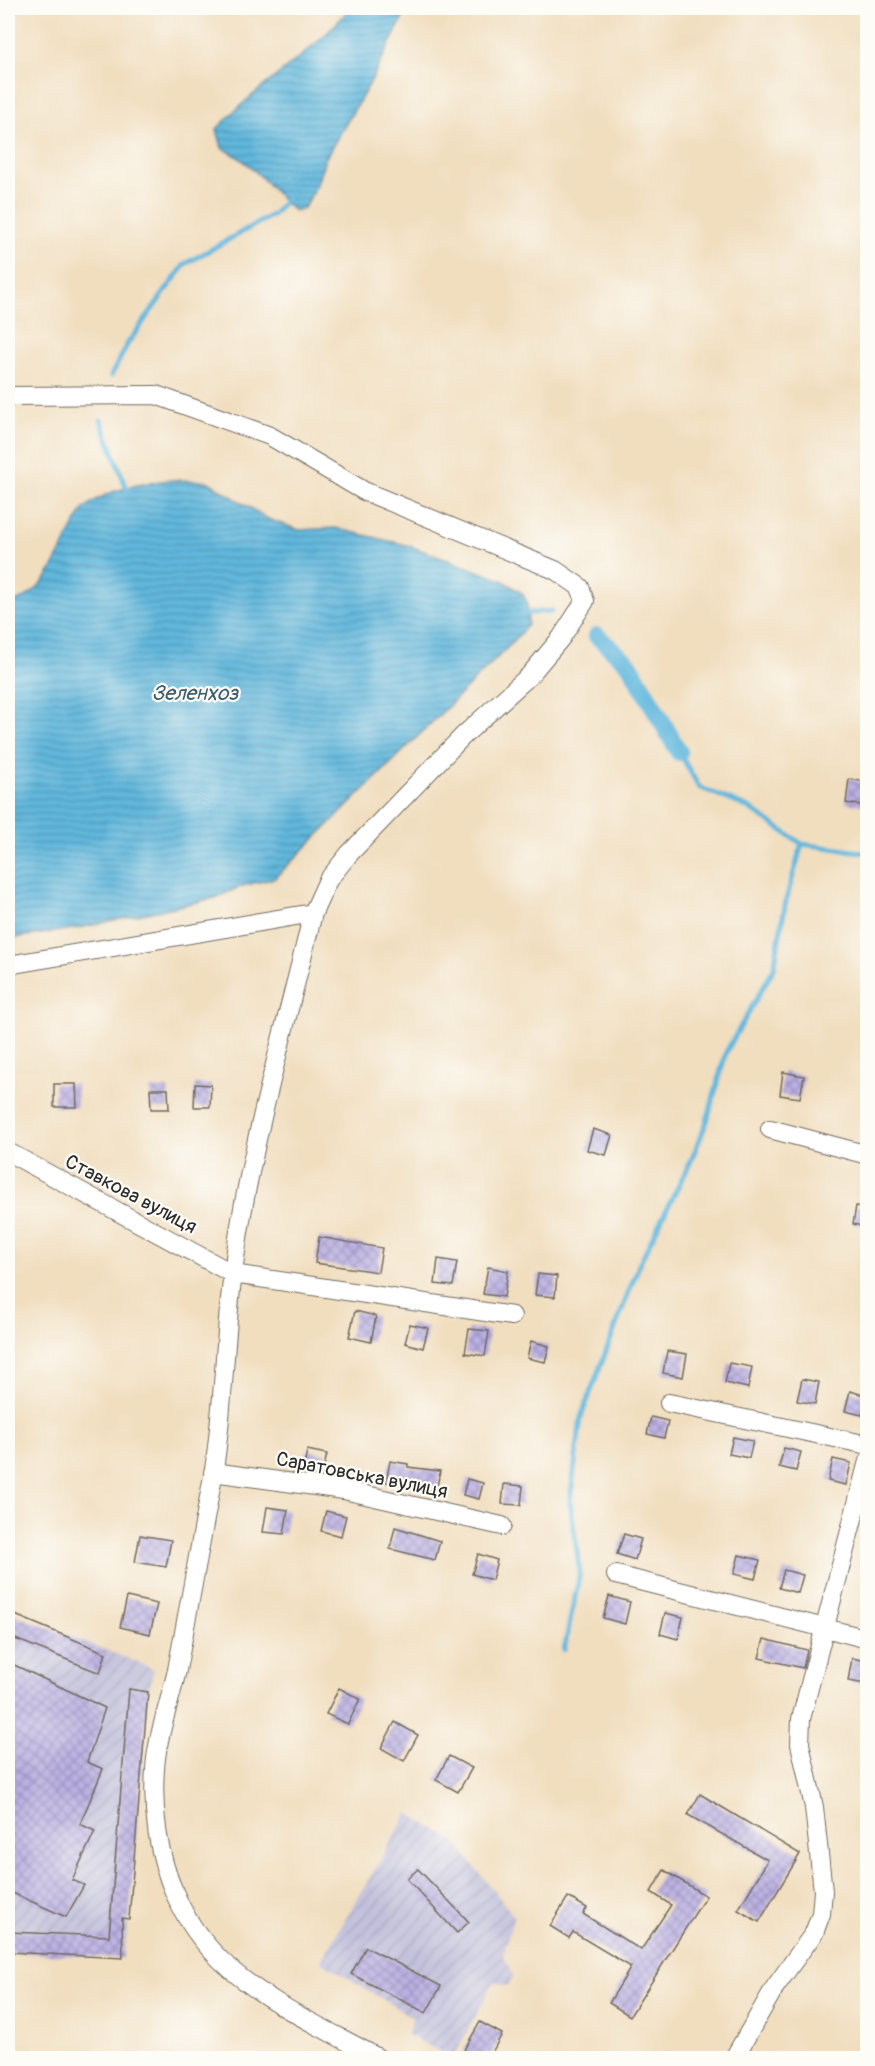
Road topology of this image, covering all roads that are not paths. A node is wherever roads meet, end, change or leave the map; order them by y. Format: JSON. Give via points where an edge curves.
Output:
{"nodes":[{"id":1,"x":8,"y":396,"type":"edge"},
{"id":2,"x":313,"y":912,"type":"junction"},
{"id":3,"x":8,"y":965,"type":"edge"},
{"id":4,"x":770,"y":1129,"type":"dead end"},
{"id":5,"x":8,"y":1152,"type":"edge"},
{"id":6,"x":867,"y":1155,"type":"edge"},
{"id":7,"x":233,"y":1274,"type":"junction"},
{"id":8,"x":512,"y":1316,"type":"dead end"},
{"id":9,"x":669,"y":1403,"type":"dead end"},
{"id":10,"x":867,"y":1445,"type":"edge"},
{"id":11,"x":867,"y":1461,"type":"edge"},
{"id":12,"x":213,"y":1472,"type":"junction"},
{"id":13,"x":502,"y":1526,"type":"dead end"},
{"id":14,"x":616,"y":1575,"type":"dead end"},
{"id":15,"x":822,"y":1629,"type":"junction"},
{"id":16,"x":867,"y":1639,"type":"edge"},
{"id":17,"x":378,"y":2058,"type":"edge"},
{"id":18,"x":734,"y":2058,"type":"edge"}],
"edges":[{"from":1,"to":2,"type":"street","via":[[156,395],[270,436],[364,491],[555,570],[580,586],[585,601],[555,646],[349,854],[328,880]]},
{"from":2,"to":3,"type":"street"},
{"from":2,"to":7,"type":"street","via":[[248,1184]]},
{"from":4,"to":6,"type":"street"},
{"from":5,"to":7,"type":"street","name":"Ставкова вулиця"},
{"from":7,"to":8,"type":"street"},
{"from":7,"to":12,"type":"street"},
{"from":9,"to":10,"type":"street"},
{"from":11,"to":15,"type":"street"},
{"from":12,"to":13,"type":"street","name":"Саратовська вулиця","via":[[344,1490]]},
{"from":12,"to":17,"type":"street","via":[[155,1768],[156,1829],[175,1894],[197,1934],[217,1958],[244,1983]]},
{"from":14,"to":15,"type":"street"},
{"from":15,"to":16,"type":"street"},
{"from":15,"to":18,"type":"street","via":[[801,1719],[800,1744],[814,1807],[823,1892],[821,1914],[814,1933],[775,1988]]}]}
